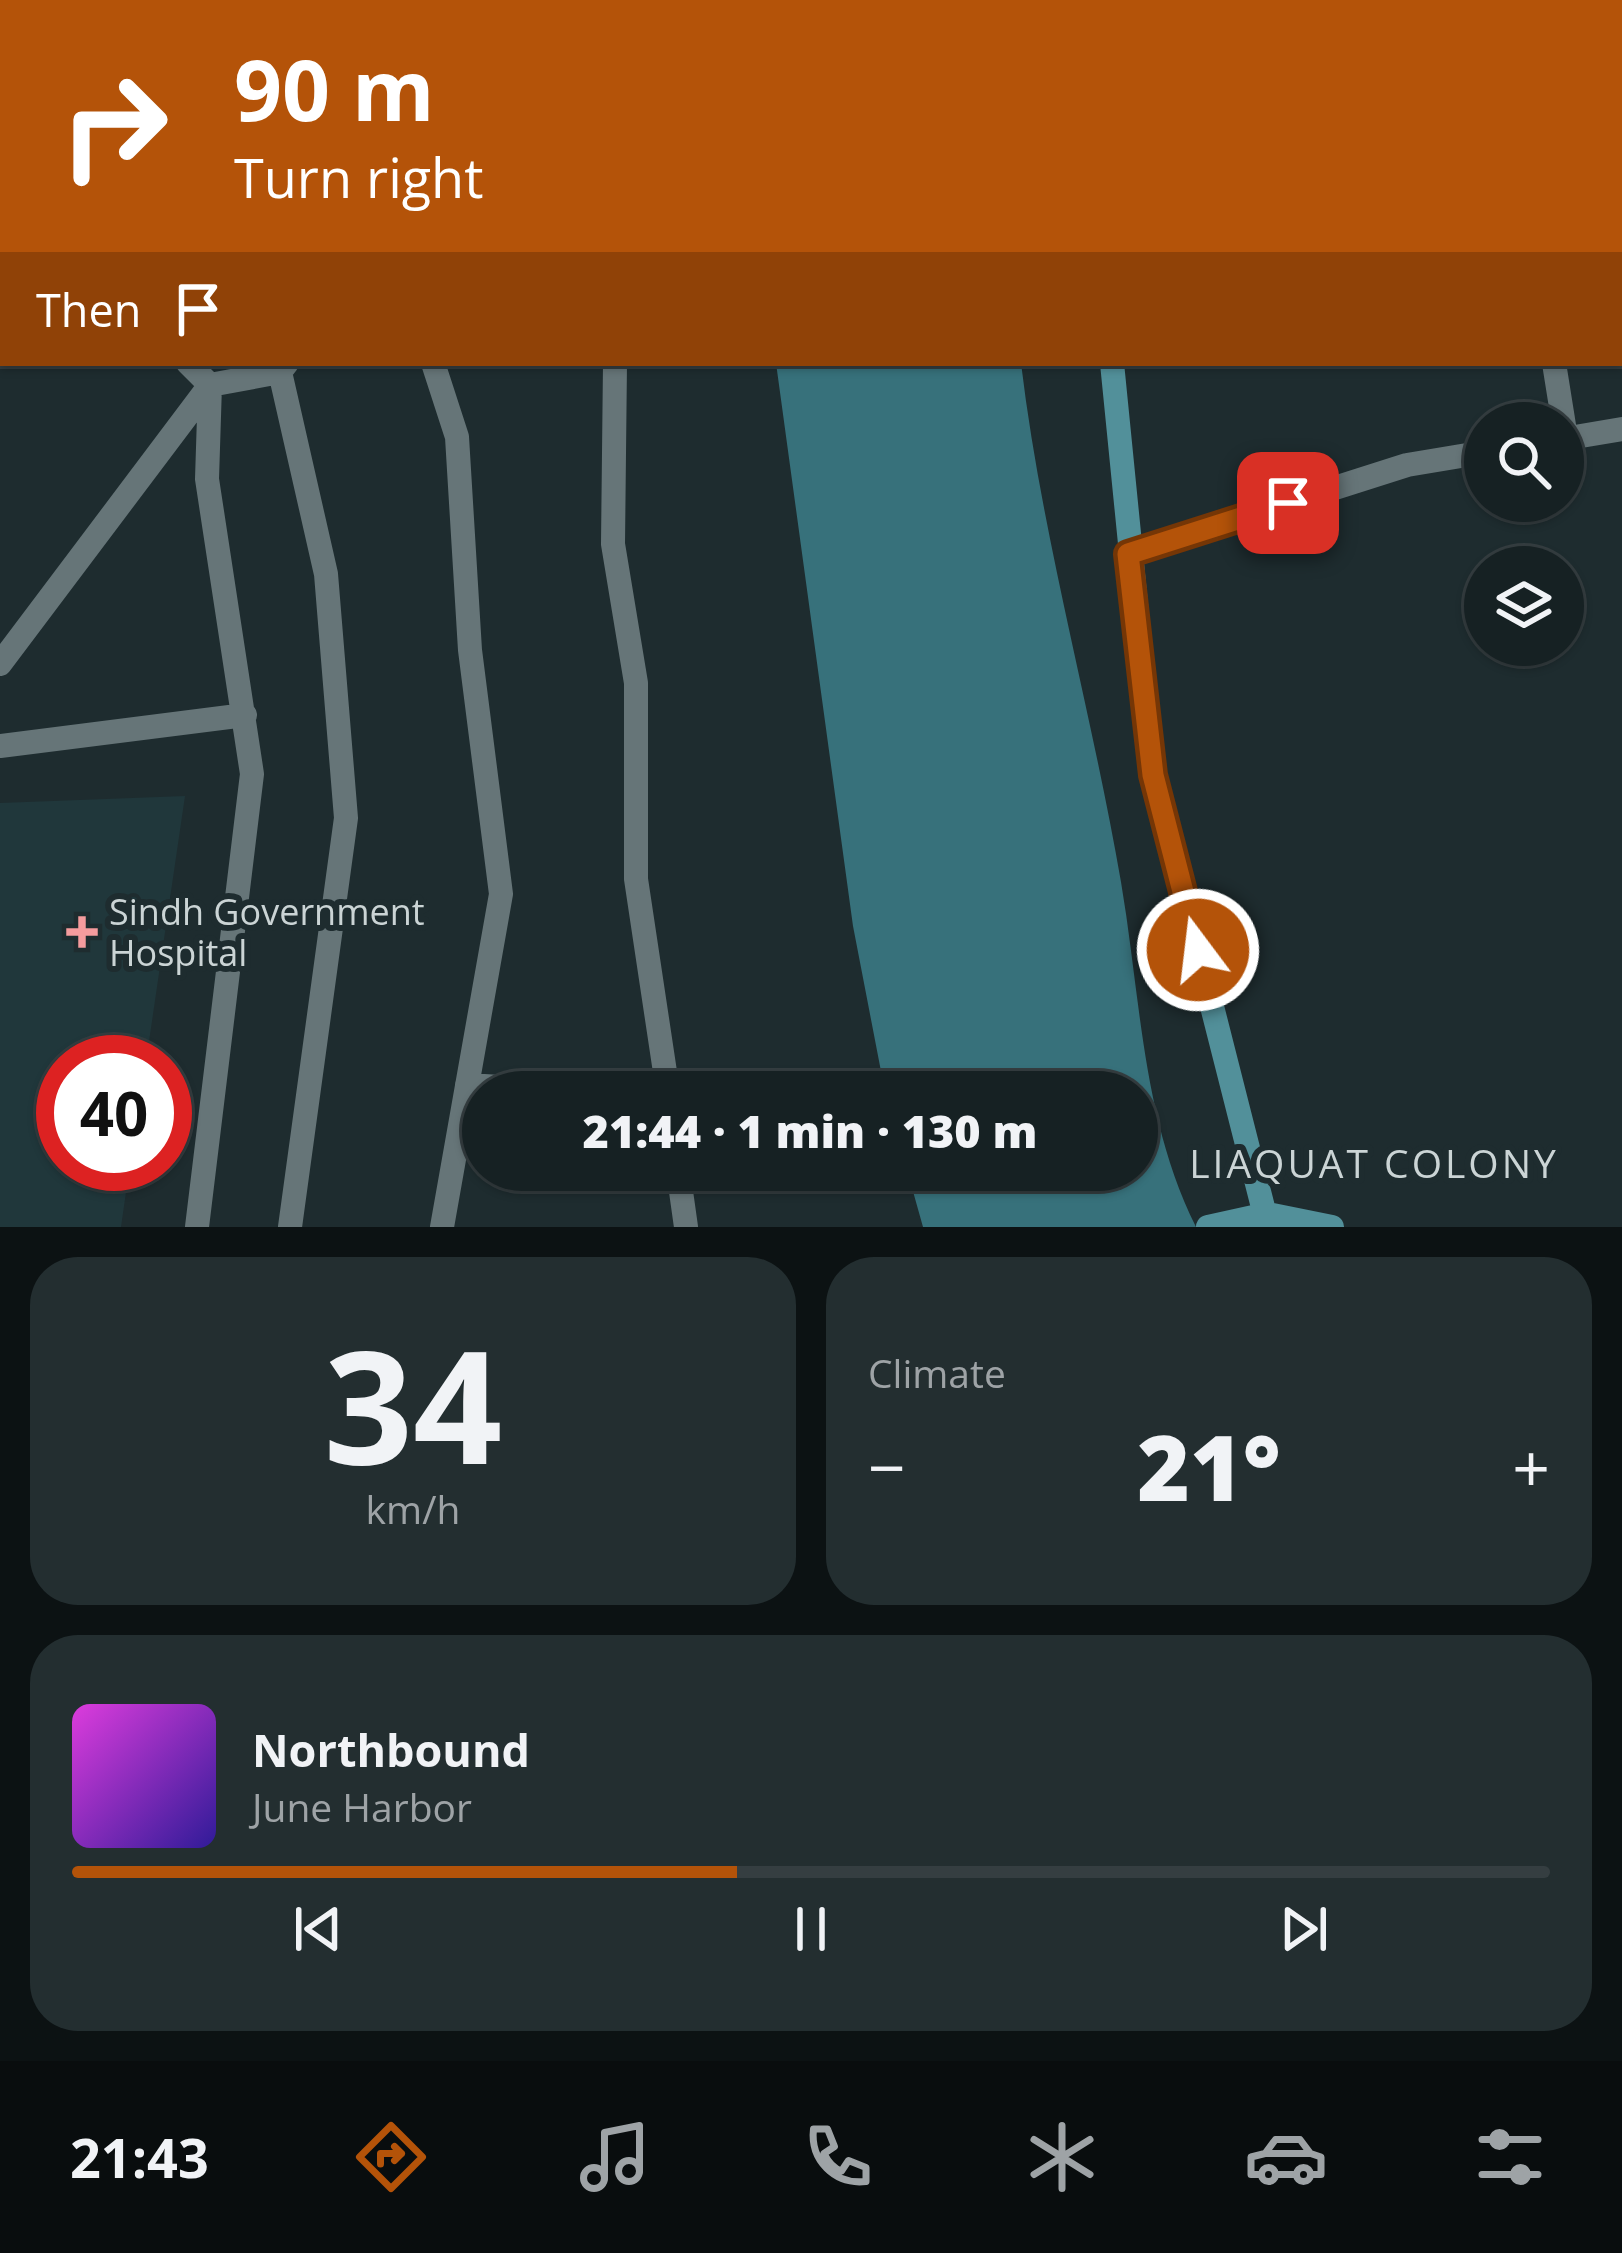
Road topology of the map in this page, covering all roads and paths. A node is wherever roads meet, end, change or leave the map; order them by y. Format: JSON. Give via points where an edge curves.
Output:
{"nodes":[{"id":1,"x":191,"y":366,"type":"edge"},
{"id":2,"x":434,"y":366,"type":"edge"},
{"id":3,"x":615,"y":366,"type":"edge"},
{"id":4,"x":1112,"y":366,"type":"edge"},
{"id":5,"x":1554,"y":366,"type":"edge"},
{"id":6,"x":284,"y":368,"type":"edge"},
{"id":7,"x":210,"y":386,"type":"junction"},
{"id":8,"x":1559,"y":402,"type":"edge"},
{"id":9,"x":1622,"y":429,"type":"edge"},
{"id":10,"x":1584,"y":435,"type":"edge"},
{"id":11,"x":1464,"y":456,"type":"edge"},
{"id":12,"x":1128,"y":554,"type":"junction"},
{"id":13,"x":0,"y":664,"type":"edge"},
{"id":14,"x":245,"y":715,"type":"junction"},
{"id":15,"x":0,"y":746,"type":"edge"},
{"id":16,"x":469,"y":1071,"type":"edge"},
{"id":17,"x":665,"y":1071,"type":"edge"},
{"id":18,"x":462,"y":1113,"type":"edge"},
{"id":19,"x":682,"y":1191,"type":"edge"},
{"id":20,"x":1267,"y":1221,"type":"edge"},
{"id":21,"x":197,"y":1227,"type":"edge"},
{"id":22,"x":290,"y":1227,"type":"edge"},
{"id":23,"x":442,"y":1227,"type":"edge"},
{"id":24,"x":686,"y":1227,"type":"edge"},
{"id":25,"x":1211,"y":1227,"type":"edge"},
{"id":26,"x":1332,"y":1227,"type":"edge"}],
"edges":[{"from":1,"to":7,"type":"street"},
{"from":2,"to":16,"type":"street","via":[[457,437],[470,650],[501,893]]},
{"from":3,"to":17,"type":"street","via":[[613,544],[636,683],[636,880]]},
{"from":4,"to":12,"type":"street"},
{"from":5,"to":8,"type":"street"},
{"from":6,"to":7,"type":"street"},
{"from":6,"to":22,"type":"street","via":[[326,574],[346,818]]},
{"from":7,"to":13,"type":"street"},
{"from":7,"to":14,"type":"street","via":[[207,479]]},
{"from":9,"to":10,"type":"street"},
{"from":11,"to":12,"type":"street","via":[[1407,465]]},
{"from":12,"to":20,"type":"street","via":[[1153,775]]},
{"from":14,"to":15,"type":"street"},
{"from":14,"to":21,"type":"street","via":[[252,774]]},
{"from":18,"to":23,"type":"street"},
{"from":19,"to":24,"type":"street"},
{"from":20,"to":25,"type":"street"},
{"from":20,"to":26,"type":"street"}]}
